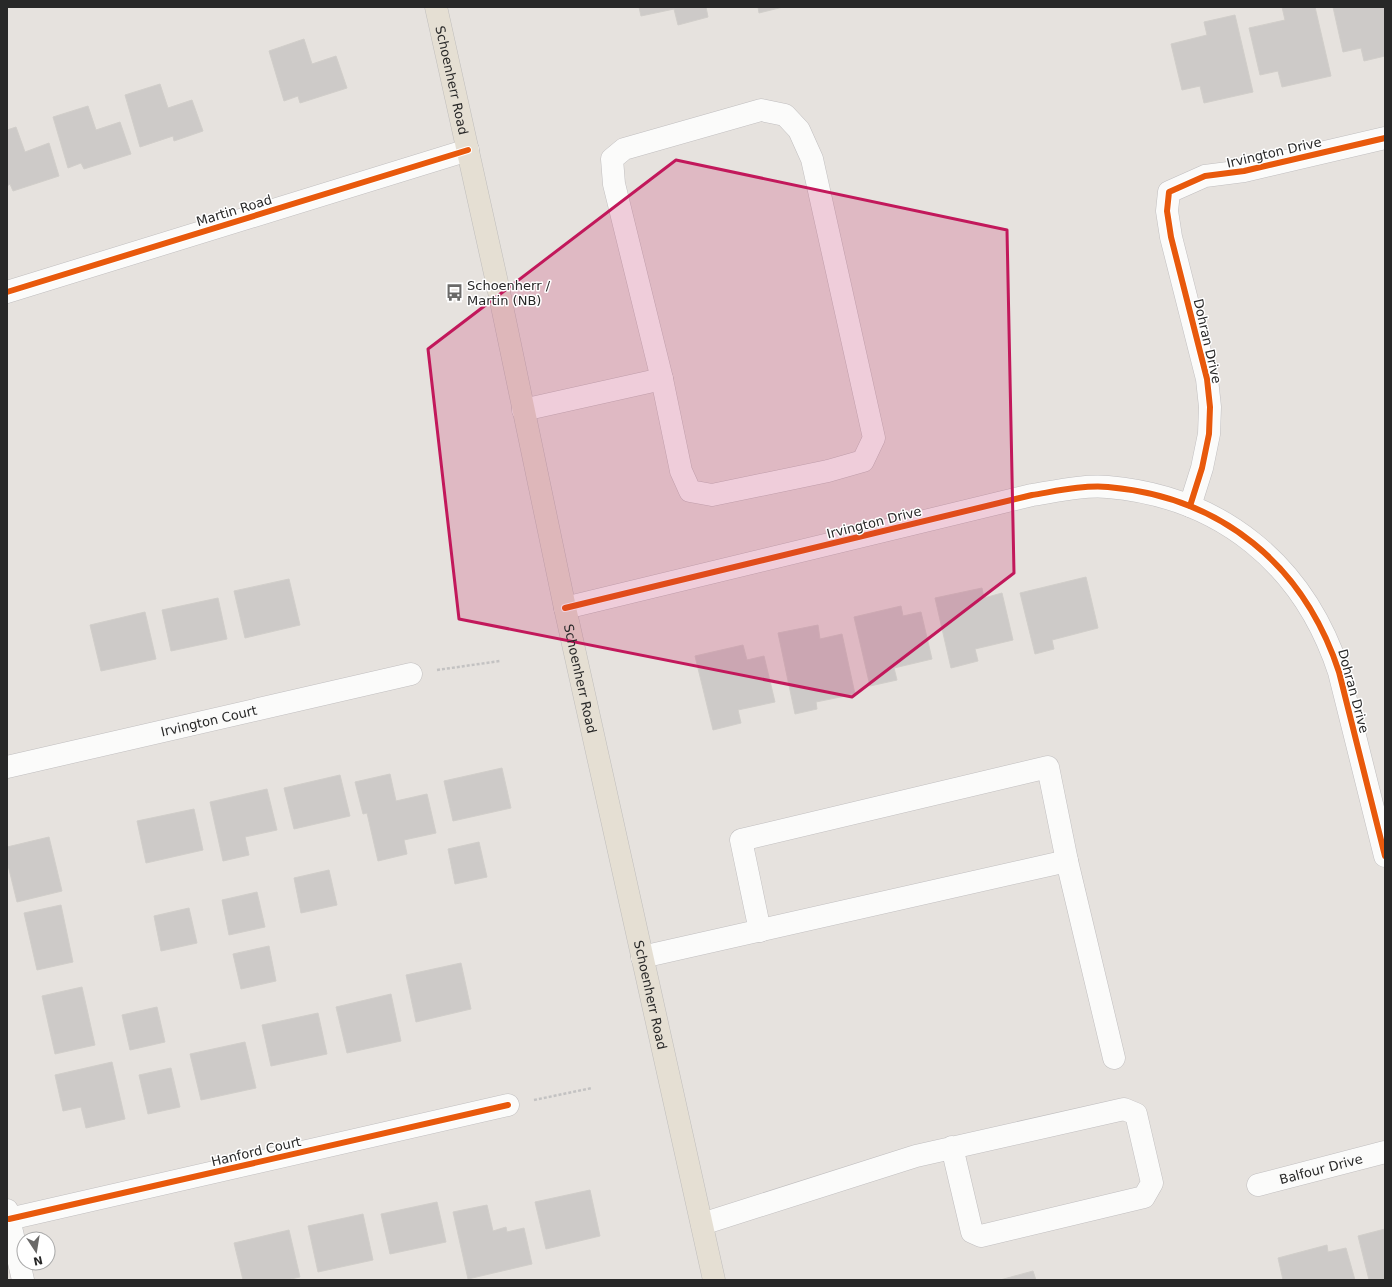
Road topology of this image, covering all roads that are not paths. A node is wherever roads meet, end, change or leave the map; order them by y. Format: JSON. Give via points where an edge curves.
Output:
{"nodes":[{"id":1,"x":436,"y":7,"type":"edge"},
{"id":2,"x":1385,"y":138,"type":"edge"},
{"id":3,"x":468,"y":150,"type":"junction"},
{"id":4,"x":1169,"y":192,"type":"joint"},
{"id":5,"x":7,"y":292,"type":"edge"},
{"id":6,"x":662,"y":379,"type":"junction"},
{"id":7,"x":523,"y":410,"type":"junction"},
{"id":8,"x":1190,"y":506,"type":"junction"},
{"id":9,"x":565,"y":608,"type":"junction"},
{"id":10,"x":411,"y":674,"type":"road end"},
{"id":11,"x":7,"y":767,"type":"edge"},
{"id":12,"x":1385,"y":856,"type":"edge"},
{"id":13,"x":1067,"y":861,"type":"junction"},
{"id":14,"x":760,"y":931,"type":"junction"},
{"id":15,"x":642,"y":957,"type":"junction"},
{"id":16,"x":1114,"y":1058,"type":"dead end"},
{"id":17,"x":508,"y":1105,"type":"road end"},
{"id":18,"x":952,"y":1147,"type":"junction"},
{"id":19,"x":1385,"y":1152,"type":"edge"},
{"id":20,"x":1258,"y":1186,"type":"dead end"},
{"id":21,"x":8,"y":1215,"type":"edge"},
{"id":22,"x":702,"y":1224,"type":"junction"},
{"id":23,"x":23,"y":1280,"type":"edge"},
{"id":24,"x":714,"y":1280,"type":"edge"}],
"edges":[{"from":1,"to":3,"type":"main road","name":"Schoenherr Road"},
{"from":2,"to":4,"type":"street","name":"Irvington Drive","via":[[1244,171],[1205,176]]},
{"from":3,"to":5,"type":"street","name":"Martin Road"},
{"from":3,"to":7,"type":"main road","name":"Schoenherr Road"},
{"from":4,"to":8,"type":"street","name":"Dohran Drive","via":[[1167,211],[1171,237],[1207,379],[1210,407],[1209,434]]},
{"from":6,"to":6,"type":"street","via":[[614,184],[612,159],[624,149],[761,110],[785,115],[799,130],[812,159],[874,438],[863,462],[712,494],[690,491],[681,471]]},
{"from":6,"to":7,"type":"street"},
{"from":7,"to":9,"type":"main road","name":"Schoenherr Road"},
{"from":8,"to":9,"type":"street","name":"Irvington Drive","via":[[1149,493],[1107,487],[1047,492]]},
{"from":8,"to":12,"type":"street","name":"Dohran Drive","via":[[1226,523],[1269,555],[1305,599],[1320,624],[1339,672]]},
{"from":9,"to":15,"type":"main road","name":"Schoenherr Road"},
{"from":10,"to":11,"type":"street","name":"Irvington Court"},
{"from":13,"to":14,"type":"street"},
{"from":13,"to":14,"type":"street","via":[[1048,767],[741,840]]},
{"from":13,"to":16,"type":"street"},
{"from":14,"to":15,"type":"street"},
{"from":15,"to":22,"type":"main road","name":"Schoenherr Road"},
{"from":17,"to":21,"type":"street","name":"Hanford Court"},
{"from":18,"to":18,"type":"street","via":[[972,1232],[982,1236],[1144,1197],[1152,1183],[1136,1114],[1124,1109]]},
{"from":18,"to":22,"type":"street"},
{"from":19,"to":20,"type":"street","name":"Balfour Drive"},
{"from":21,"to":23,"type":"street"},
{"from":22,"to":24,"type":"main road","name":"Schoenherr Road"}]}
